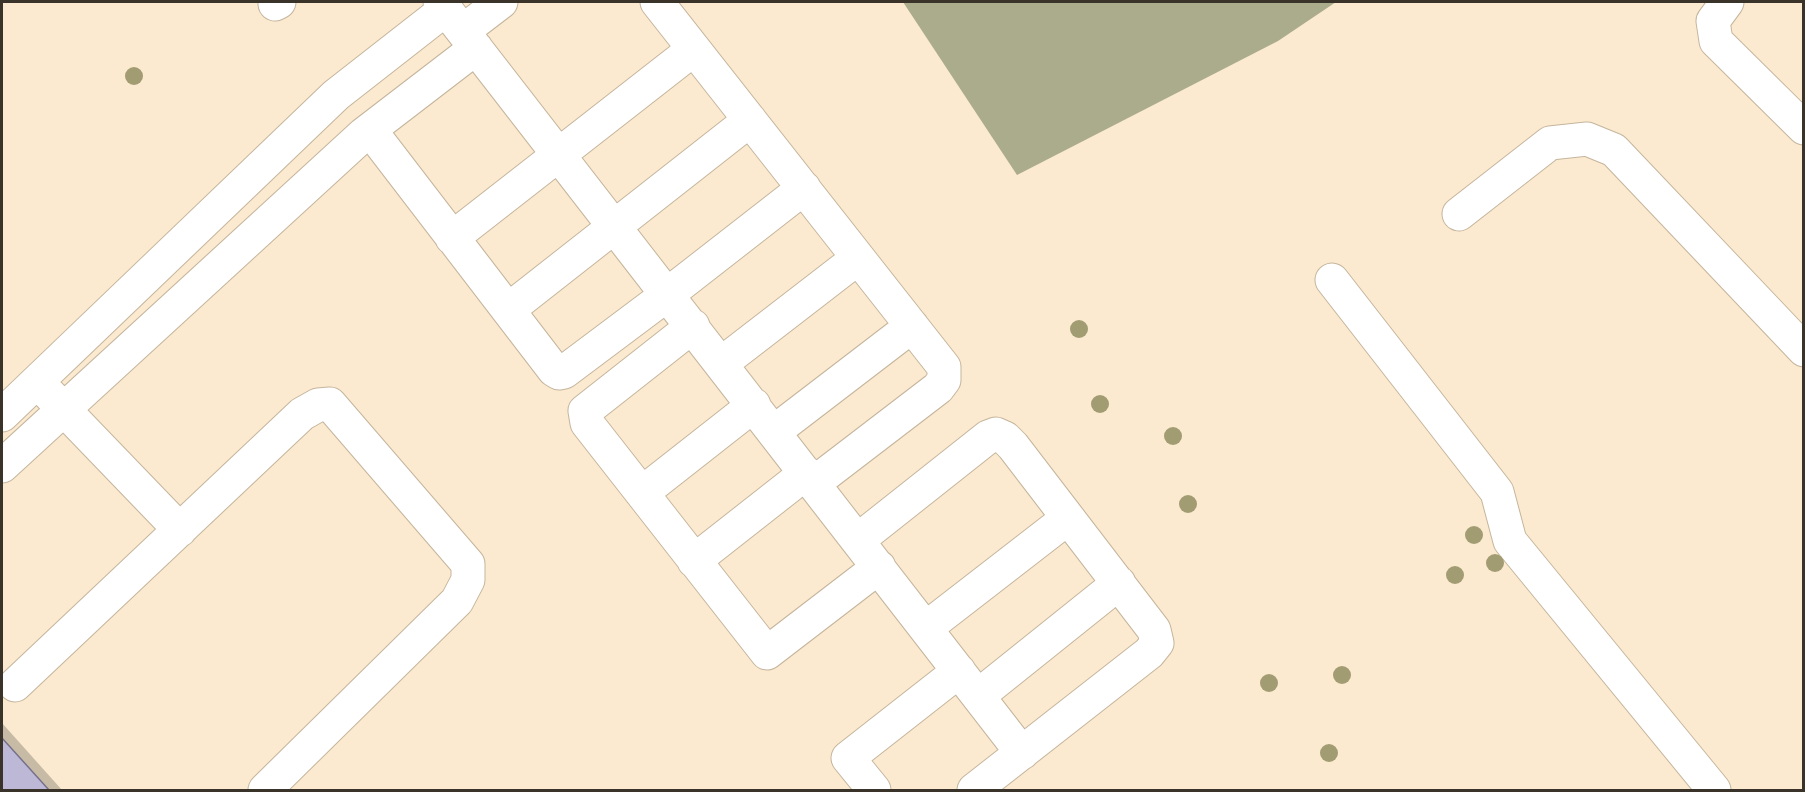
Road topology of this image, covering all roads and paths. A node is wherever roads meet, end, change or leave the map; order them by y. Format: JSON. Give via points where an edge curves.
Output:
{"nodes":[{"id":1,"x":501,"y":2,"type":"edge"},
{"id":2,"x":657,"y":2,"type":"edge"},
{"id":3,"x":1727,"y":2,"type":"edge"},
{"id":4,"x":456,"y":22,"type":"edge"},
{"id":5,"x":694,"y":49,"type":"junction"},
{"id":6,"x":750,"y":120,"type":"junction"},
{"id":7,"x":1801,"y":120,"type":"edge"},
{"id":8,"x":370,"y":130,"type":"junction"},
{"id":9,"x":293,"y":136,"type":"junction"},
{"id":10,"x":559,"y":154,"type":"junction"},
{"id":11,"x":323,"y":171,"type":"junction"},
{"id":12,"x":804,"y":188,"type":"junction"},
{"id":13,"x":1459,"y":214,"type":"dead end"},
{"id":14,"x":615,"y":226,"type":"junction"},
{"id":15,"x":452,"y":238,"type":"junction"},
{"id":16,"x":858,"y":258,"type":"junction"},
{"id":17,"x":1332,"y":280,"type":"dead end"},
{"id":18,"x":668,"y":294,"type":"junction"},
{"id":19,"x":508,"y":310,"type":"junction"},
{"id":20,"x":693,"y":326,"type":"junction"},
{"id":21,"x":912,"y":326,"type":"junction"},
{"id":22,"x":1803,"y":350,"type":"edge"},
{"id":23,"x":722,"y":363,"type":"junction"},
{"id":24,"x":37,"y":381,"type":"junction"},
{"id":25,"x":754,"y":405,"type":"junction"},
{"id":26,"x":64,"y":409,"type":"junction"},
{"id":27,"x":2,"y":415,"type":"edge"},
{"id":28,"x":775,"y":431,"type":"junction"},
{"id":29,"x":2,"y":466,"type":"edge"},
{"id":30,"x":810,"y":478,"type":"junction"},
{"id":31,"x":642,"y":493,"type":"junction"},
{"id":32,"x":1068,"y":518,"type":"junction"},
{"id":33,"x":180,"y":530,"type":"junction"},
{"id":34,"x":858,"y":540,"type":"junction"},
{"id":35,"x":694,"y":561,"type":"junction"},
{"id":36,"x":879,"y":567,"type":"junction"},
{"id":37,"x":1119,"y":583,"type":"junction"},
{"id":38,"x":926,"y":628,"type":"junction"},
{"id":39,"x":969,"y":683,"type":"junction"},
{"id":40,"x":15,"y":685,"type":"dead end"},
{"id":41,"x":1022,"y":753,"type":"junction"},
{"id":42,"x":265,"y":790,"type":"edge"},
{"id":43,"x":874,"y":790,"type":"edge"},
{"id":44,"x":974,"y":790,"type":"edge"},
{"id":45,"x":1714,"y":790,"type":"edge"}],
"edges":[{"from":1,"to":4,"type":"street"},
{"from":2,"to":5,"type":"street"},
{"from":3,"to":7,"type":"street","via":[[1713,21],[1716,41]]},
{"from":4,"to":8,"type":"street"},
{"from":4,"to":9,"type":"street","via":[[336,95]]},
{"from":4,"to":10,"type":"street"},
{"from":5,"to":6,"type":"street"},
{"from":5,"to":10,"type":"street"},
{"from":6,"to":12,"type":"street"},
{"from":6,"to":14,"type":"street"},
{"from":8,"to":11,"type":"street"},
{"from":8,"to":15,"type":"street"},
{"from":9,"to":11,"type":"street"},
{"from":9,"to":24,"type":"street"},
{"from":10,"to":14,"type":"street"},
{"from":10,"to":15,"type":"street"},
{"from":11,"to":26,"type":"street"},
{"from":12,"to":16,"type":"street"},
{"from":12,"to":18,"type":"street"},
{"from":13,"to":22,"type":"street","via":[[1550,142],[1587,139],[1614,150]]},
{"from":14,"to":18,"type":"street"},
{"from":14,"to":19,"type":"street"},
{"from":15,"to":19,"type":"street"},
{"from":16,"to":21,"type":"street"},
{"from":16,"to":23,"type":"street"},
{"from":17,"to":45,"type":"street","via":[[1497,492],[1510,541]]},
{"from":18,"to":19,"type":"street","via":[[559,374]]},
{"from":18,"to":20,"type":"street"},
{"from":20,"to":23,"type":"street"},
{"from":20,"to":31,"type":"street","via":[[585,411],[587,423]]},
{"from":21,"to":28,"type":"street"},
{"from":21,"to":30,"type":"street","via":[[944,367],[944,380]]},
{"from":23,"to":25,"type":"street"},
{"from":24,"to":26,"type":"street"},
{"from":24,"to":27,"type":"street"},
{"from":25,"to":28,"type":"street"},
{"from":25,"to":31,"type":"street"},
{"from":26,"to":29,"type":"street"},
{"from":26,"to":33,"type":"street"},
{"from":28,"to":30,"type":"street"},
{"from":30,"to":34,"type":"street"},
{"from":30,"to":35,"type":"street"},
{"from":31,"to":35,"type":"street"},
{"from":32,"to":34,"type":"street","via":[[1013,446],[996,434],[988,436]]},
{"from":32,"to":37,"type":"street"},
{"from":32,"to":38,"type":"street"},
{"from":33,"to":40,"type":"street"},
{"from":33,"to":42,"type":"street","via":[[302,414],[318,405],[330,404],[468,564],[468,580],[457,601]]},
{"from":34,"to":36,"type":"street"},
{"from":35,"to":36,"type":"street","via":[[767,653]]},
{"from":36,"to":38,"type":"street"},
{"from":37,"to":39,"type":"street"},
{"from":37,"to":41,"type":"street","via":[[1154,630],[1157,643]]},
{"from":38,"to":39,"type":"street"},
{"from":39,"to":41,"type":"street"},
{"from":39,"to":43,"type":"street","via":[[848,758]]},
{"from":41,"to":44,"type":"street"}]}
